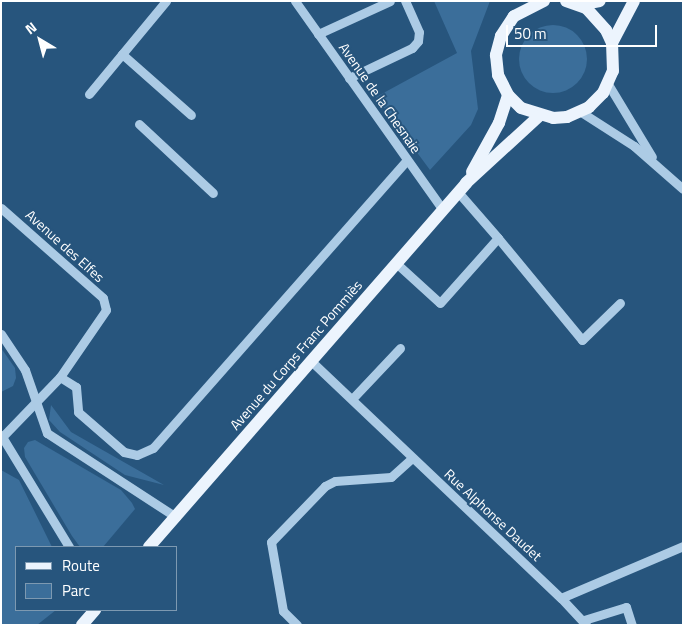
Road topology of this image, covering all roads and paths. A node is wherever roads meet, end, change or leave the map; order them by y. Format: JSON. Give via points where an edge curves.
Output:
{"nodes":[{"id":1,"x":166,"y":1,"type":"edge"},
{"id":2,"x":295,"y":1,"type":"edge"},
{"id":3,"x":390,"y":1,"type":"edge"},
{"id":4,"x":405,"y":1,"type":"edge"},
{"id":5,"x":513,"y":1,"type":"edge"},
{"id":6,"x":544,"y":1,"type":"edge"},
{"id":7,"x":566,"y":1,"type":"edge"},
{"id":8,"x":600,"y":1,"type":"edge"},
{"id":9,"x":634,"y":1,"type":"edge"},
{"id":10,"x":578,"y":5,"type":"junction"},
{"id":11,"x":514,"y":16,"type":"junction"},
{"id":12,"x":318,"y":34,"type":"junction"},
{"id":13,"x":612,"y":43,"type":"junction"},
{"id":14,"x":122,"y":54,"type":"junction"},
{"id":15,"x":349,"y":78,"type":"junction"},
{"id":16,"x":608,"y":84,"type":"junction"},
{"id":17,"x":89,"y":94,"type":"dead end"},
{"id":18,"x":508,"y":96,"type":"junction"},
{"id":19,"x":581,"y":112,"type":"junction"},
{"id":20,"x":191,"y":115,"type":"dead end"},
{"id":21,"x":539,"y":116,"type":"junction"},
{"id":22,"x":139,"y":124,"type":"dead end"},
{"id":23,"x":407,"y":160,"type":"junction"},
{"id":24,"x":656,"y":164,"type":"junction"},
{"id":25,"x":462,"y":188,"type":"junction"},
{"id":26,"x":683,"y":189,"type":"edge"},
{"id":27,"x":213,"y":193,"type":"dead end"},
{"id":28,"x":1,"y":208,"type":"edge"},
{"id":29,"x":443,"y":210,"type":"junction"},
{"id":30,"x":498,"y":238,"type":"junction"},
{"id":31,"x":396,"y":263,"type":"junction"},
{"id":32,"x":620,"y":303,"type":"dead end"},
{"id":33,"x":1,"y":334,"type":"edge"},
{"id":34,"x":400,"y":348,"type":"dead end"},
{"id":35,"x":310,"y":360,"type":"junction"},
{"id":36,"x":60,"y":377,"type":"junction"},
{"id":37,"x":352,"y":399,"type":"junction"},
{"id":38,"x":36,"y":404,"type":"junction"},
{"id":39,"x":2,"y":437,"type":"edge"},
{"id":40,"x":412,"y":458,"type":"junction"},
{"id":41,"x":176,"y":517,"type":"junction"},
{"id":42,"x":68,"y":546,"type":"edge"},
{"id":43,"x":150,"y":546,"type":"edge"},
{"id":44,"x":683,"y":546,"type":"edge"},
{"id":45,"x":562,"y":598,"type":"junction"},
{"id":46,"x":94,"y":611,"type":"edge"},
{"id":47,"x":585,"y":622,"type":"edge"},
{"id":48,"x":82,"y":625,"type":"edge"},
{"id":49,"x":297,"y":625,"type":"edge"},
{"id":50,"x":632,"y":625,"type":"edge"}],
"edges":[{"from":1,"to":14,"type":"street"},
{"from":2,"to":12,"type":"street","name":"Avenue de la Chesnaie"},
{"from":3,"to":12,"type":"street"},
{"from":4,"to":15,"type":"street","via":[[419,32],[418,41],[412,48]]},
{"from":5,"to":11,"type":"main road"},
{"from":6,"to":11,"type":"main road"},
{"from":7,"to":10,"type":"main road"},
{"from":8,"to":10,"type":"main road"},
{"from":9,"to":13,"type":"main road"},
{"from":10,"to":13,"type":"main road","via":[[597,18]]},
{"from":11,"to":18,"type":"main road","via":[[501,36],[496,55],[498,75]]},
{"from":12,"to":15,"type":"street","name":"Avenue de la Chesnaie"},
{"from":13,"to":16,"type":"main road","via":[[613,64]]},
{"from":14,"to":17,"type":"street"},
{"from":14,"to":20,"type":"street"},
{"from":15,"to":23,"type":"street","name":"Avenue de la Chesnaie"},
{"from":16,"to":19,"type":"main road","via":[[597,101]]},
{"from":16,"to":24,"type":"street"},
{"from":18,"to":21,"type":"main road","via":[[521,108]]},
{"from":18,"to":25,"type":"main road","name":"Avenue du Corps Franc Pommiès","via":[[499,123]]},
{"from":19,"to":21,"type":"main road","via":[[560,118]]},
{"from":19,"to":24,"type":"street"},
{"from":21,"to":25,"type":"main road","name":"Avenue du Corps Franc Pommiès"},
{"from":22,"to":27,"type":"street"},
{"from":23,"to":29,"type":"street","name":"Avenue de la Chesnaie"},
{"from":23,"to":36,"type":"street","via":[[153,448],[137,455],[124,452],[78,412],[76,387]]},
{"from":24,"to":26,"type":"street"},
{"from":25,"to":29,"type":"main road","name":"Avenue du Corps Franc Pommiès"},
{"from":25,"to":30,"type":"street"},
{"from":28,"to":36,"type":"street","name":"Avenue des Elfes","via":[[102,298],[105,305],[104,316]]},
{"from":29,"to":31,"type":"main road","name":"Avenue du Corps Franc Pommiès"},
{"from":30,"to":31,"type":"street","via":[[440,303]]},
{"from":30,"to":32,"type":"street","via":[[582,340]]},
{"from":31,"to":35,"type":"main road","name":"Avenue du Corps Franc Pommiès"},
{"from":33,"to":38,"type":"street","via":[[25,370]]},
{"from":34,"to":37,"type":"street"},
{"from":35,"to":37,"type":"street","name":"Rue Alphonse Daudet"},
{"from":35,"to":41,"type":"main road","name":"Avenue du Corps Franc Pommiès"},
{"from":36,"to":38,"type":"street","name":"Avenue des Elfes"},
{"from":37,"to":40,"type":"street","name":"Rue Alphonse Daudet"},
{"from":38,"to":39,"type":"street","name":"Avenue des Elfes"},
{"from":38,"to":41,"type":"street","via":[[48,433]]},
{"from":39,"to":42,"type":"street"},
{"from":40,"to":45,"type":"street","name":"Rue Alphonse Daudet"},
{"from":40,"to":49,"type":"street","via":[[391,477],[335,481],[325,486],[271,542],[283,611]]},
{"from":41,"to":43,"type":"main road","name":"Avenue du Corps Franc Pommiès"},
{"from":44,"to":45,"type":"street"},
{"from":45,"to":47,"type":"street","name":"Rue Alphonse Daudet"},
{"from":46,"to":48,"type":"main road"},
{"from":47,"to":50,"type":"street","via":[[626,607]]}]}
